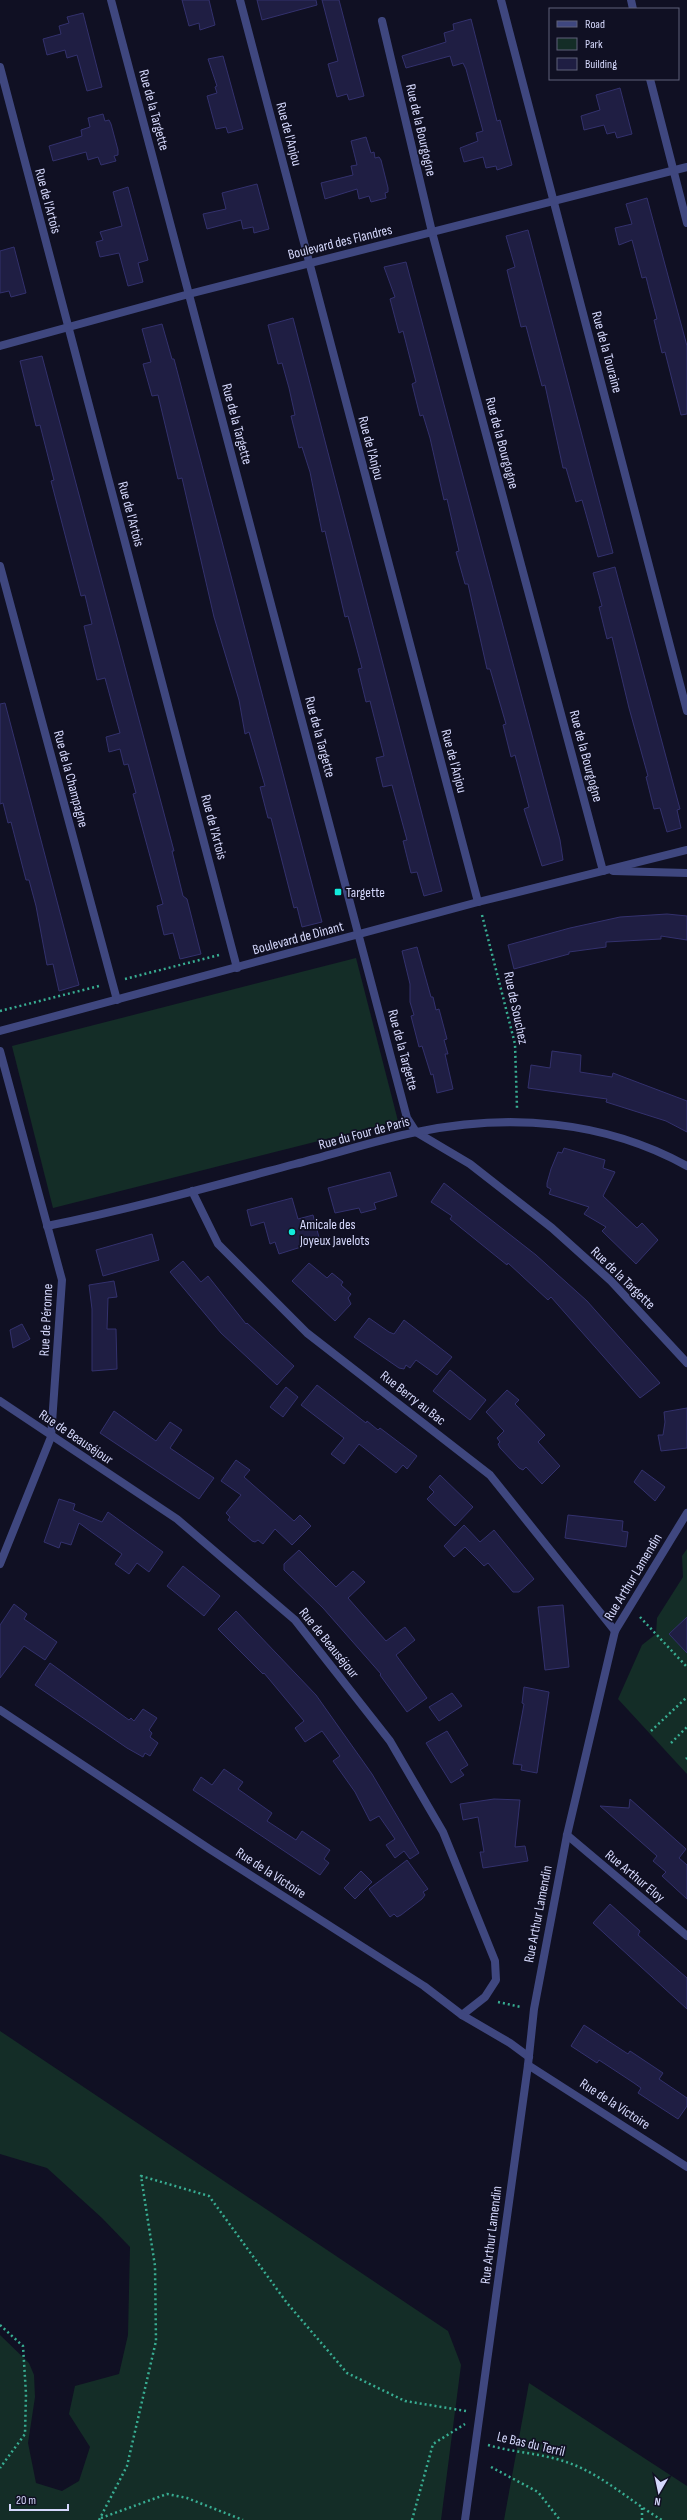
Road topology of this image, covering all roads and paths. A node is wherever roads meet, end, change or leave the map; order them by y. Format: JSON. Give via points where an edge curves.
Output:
{"nodes":[{"id":1,"x":111,"y":0,"type":"edge"},
{"id":2,"x":240,"y":0,"type":"edge"},
{"id":3,"x":501,"y":0,"type":"edge"},
{"id":4,"x":382,"y":20,"type":"dead end"},
{"id":5,"x":0,"y":67,"type":"edge"},
{"id":6,"x":650,"y":80,"type":"edge"},
{"id":7,"x":687,"y":167,"type":"edge"},
{"id":8,"x":673,"y":170,"type":"junction"},
{"id":9,"x":554,"y":201,"type":"junction"},
{"id":10,"x":687,"y":224,"type":"edge"},
{"id":11,"x":432,"y":232,"type":"junction"},
{"id":12,"x":309,"y":264,"type":"junction"},
{"id":13,"x":189,"y":294,"type":"junction"},
{"id":14,"x":68,"y":328,"type":"junction"},
{"id":15,"x":0,"y":346,"type":"edge"},
{"id":16,"x":0,"y":566,"type":"edge"},
{"id":17,"x":687,"y":711,"type":"edge"},
{"id":18,"x":687,"y":850,"type":"edge"},
{"id":19,"x":603,"y":871,"type":"junction"},
{"id":20,"x":687,"y":873,"type":"edge"},
{"id":21,"x":478,"y":902,"type":"junction"},
{"id":22,"x":359,"y":935,"type":"junction"},
{"id":23,"x":237,"y":968,"type":"junction"},
{"id":24,"x":117,"y":1000,"type":"junction"},
{"id":25,"x":0,"y":1031,"type":"edge"},
{"id":26,"x":0,"y":1051,"type":"edge"},
{"id":27,"x":518,"y":1121,"type":"junction"},
{"id":28,"x":416,"y":1132,"type":"junction"},
{"id":29,"x":687,"y":1166,"type":"edge"},
{"id":30,"x":192,"y":1191,"type":"junction"},
{"id":31,"x":47,"y":1226,"type":"junction"},
{"id":32,"x":687,"y":1363,"type":"edge"},
{"id":33,"x":0,"y":1401,"type":"edge"},
{"id":34,"x":51,"y":1437,"type":"junction"},
{"id":35,"x":687,"y":1513,"type":"edge"},
{"id":36,"x":0,"y":1564,"type":"edge"},
{"id":37,"x":630,"y":1607,"type":"junction"},
{"id":38,"x":615,"y":1631,"type":"junction"},
{"id":39,"x":687,"y":1668,"type":"edge"},
{"id":40,"x":687,"y":1697,"type":"edge"},
{"id":41,"x":0,"y":1710,"type":"edge"},
{"id":42,"x":687,"y":1727,"type":"edge"},
{"id":43,"x":651,"y":1731,"type":"dead end"},
{"id":44,"x":671,"y":1743,"type":"dead end"},
{"id":45,"x":567,"y":1835,"type":"junction"},
{"id":46,"x":687,"y":1936,"type":"edge"},
{"id":47,"x":485,"y":1997,"type":"junction"},
{"id":48,"x":534,"y":2009,"type":"junction"},
{"id":49,"x":462,"y":2015,"type":"junction"},
{"id":50,"x":528,"y":2061,"type":"junction"},
{"id":51,"x":687,"y":2167,"type":"edge"},
{"id":52,"x":0,"y":2325,"type":"edge"},
{"id":53,"x":480,"y":2414,"type":"junction"},
{"id":54,"x":476,"y":2442,"type":"junction"},
{"id":55,"x":491,"y":2467,"type":"dead end"},
{"id":56,"x":0,"y":2468,"type":"edge"},
{"id":57,"x":642,"y":2508,"type":"junction"},
{"id":58,"x":100,"y":2519,"type":"edge"},
{"id":59,"x":243,"y":2520,"type":"edge"},
{"id":60,"x":412,"y":2520,"type":"edge"},
{"id":61,"x":465,"y":2520,"type":"edge"},
{"id":62,"x":560,"y":2520,"type":"edge"},
{"id":63,"x":642,"y":2520,"type":"edge"},
{"id":64,"x":662,"y":2520,"type":"edge"}],
"edges":[{"from":1,"to":13,"type":"street","name":"Rue de la Targette"},
{"from":2,"to":12,"type":"street","name":"Rue de l'Anjou"},
{"from":3,"to":9,"type":"street","name":"Rue de la Touraine"},
{"from":4,"to":11,"type":"street","name":"Rue de la Bourgogne"},
{"from":5,"to":14,"type":"street","name":"Rue de l'Artois"},
{"from":6,"to":8,"type":"street"},
{"from":7,"to":8,"type":"street","name":"Boulevard des Flandres"},
{"from":8,"to":9,"type":"street","name":"Boulevard des Flandres"},
{"from":8,"to":10,"type":"street"},
{"from":9,"to":11,"type":"street","name":"Boulevard des Flandres"},
{"from":9,"to":17,"type":"street","name":"Rue de la Touraine"},
{"from":11,"to":12,"type":"street","name":"Boulevard des Flandres"},
{"from":11,"to":19,"type":"street","name":"Rue de la Bourgogne"},
{"from":12,"to":13,"type":"street","name":"Boulevard des Flandres"},
{"from":12,"to":21,"type":"street","name":"Rue de l'Anjou"},
{"from":13,"to":14,"type":"street","name":"Boulevard des Flandres"},
{"from":13,"to":22,"type":"street","name":"Rue de la Targette"},
{"from":14,"to":15,"type":"street","name":"Boulevard des Flandres"},
{"from":14,"to":23,"type":"street","name":"Rue de l'Artois"},
{"from":16,"to":24,"type":"street","name":"Rue de la Champagne"},
{"from":18,"to":19,"type":"street","name":"Boulevard de Dinant"},
{"from":19,"to":20,"type":"street","name":"Boulevard de Dinant"},
{"from":19,"to":21,"type":"street","name":"Boulevard de Dinant"},
{"from":21,"to":22,"type":"street","name":"Boulevard de Dinant"},
{"from":21,"to":27,"type":"path","name":"Rue de Souchez","via":[[515,1044]]},
{"from":22,"to":23,"type":"street","name":"Boulevard de Dinant"},
{"from":22,"to":28,"type":"street","name":"Rue de la Targette","via":[[407,1118]]},
{"from":23,"to":24,"type":"street","name":"Boulevard de Dinant"},
{"from":24,"to":25,"type":"street","name":"Boulevard de Dinant"},
{"from":26,"to":31,"type":"street","name":"Rue de Péronne"},
{"from":27,"to":28,"type":"street","name":"Rue du Four de Paris"},
{"from":27,"to":29,"type":"street","name":"Rue du Four de Paris","via":[[599,1131],[640,1144]]},
{"from":28,"to":30,"type":"street","name":"Rue du Four de Paris"},
{"from":28,"to":32,"type":"street","name":"Rue de la Targette","via":[[470,1164],[552,1228],[611,1281]]},
{"from":30,"to":31,"type":"street","name":"Rue du Four de Paris"},
{"from":30,"to":38,"type":"street","name":"Rue Berry au Bac","via":[[218,1244],[307,1333],[490,1475]]},
{"from":31,"to":34,"type":"street","name":"Rue de Péronne","via":[[62,1280]]},
{"from":33,"to":34,"type":"street","name":"Rue de Beauséjour"},
{"from":34,"to":36,"type":"street","name":"Rue de Péronne"},
{"from":34,"to":47,"type":"street","name":"Rue de Beauséjour","via":[[177,1519],[295,1620],[390,1741],[443,1832],[495,1961],[496,1980]]},
{"from":35,"to":37,"type":"street","name":"Rue Arthur Lamendin"},
{"from":37,"to":38,"type":"street","name":"Rue Arthur Lamendin"},
{"from":37,"to":39,"type":"path"},
{"from":38,"to":45,"type":"street","name":"Rue Arthur Lamendin"},
{"from":40,"to":43,"type":"path"},
{"from":41,"to":49,"type":"street","name":"Rue de la Victoire","via":[[211,1850],[424,1986]]},
{"from":42,"to":44,"type":"path"},
{"from":45,"to":46,"type":"street","name":"Rue Arthur Eloy"},
{"from":45,"to":48,"type":"street","name":"Rue Arthur Lamendin"},
{"from":47,"to":48,"type":"path","via":[[509,2005]]},
{"from":47,"to":49,"type":"street"},
{"from":48,"to":50,"type":"street","name":"Rue Arthur Lamendin"},
{"from":49,"to":50,"type":"street","name":"Rue de la Victoire","via":[[510,2043]]},
{"from":50,"to":51,"type":"street","name":"Rue de la Victoire"},
{"from":50,"to":53,"type":"street","name":"Rue Arthur Lamendin"},
{"from":52,"to":56,"type":"path","via":[[23,2346],[26,2434]]},
{"from":53,"to":54,"type":"street","name":"Rue Arthur Lamendin"},
{"from":53,"to":58,"type":"path","via":[[405,2401],[347,2373],[287,2303],[210,2196],[141,2176],[155,2266],[156,2341],[127,2466]]},
{"from":53,"to":60,"type":"path","via":[[433,2444]]},
{"from":54,"to":57,"type":"path","name":"Le Bas du Terril","via":[[568,2463],[589,2471]]},
{"from":54,"to":61,"type":"street","name":"Rue Arthur Lamendin"},
{"from":55,"to":62,"type":"path","via":[[538,2492]]},
{"from":57,"to":63,"type":"path"},
{"from":57,"to":64,"type":"path","name":"Le Bas du Terril"},
{"from":58,"to":59,"type":"path","via":[[167,2494],[188,2498]]}]}
